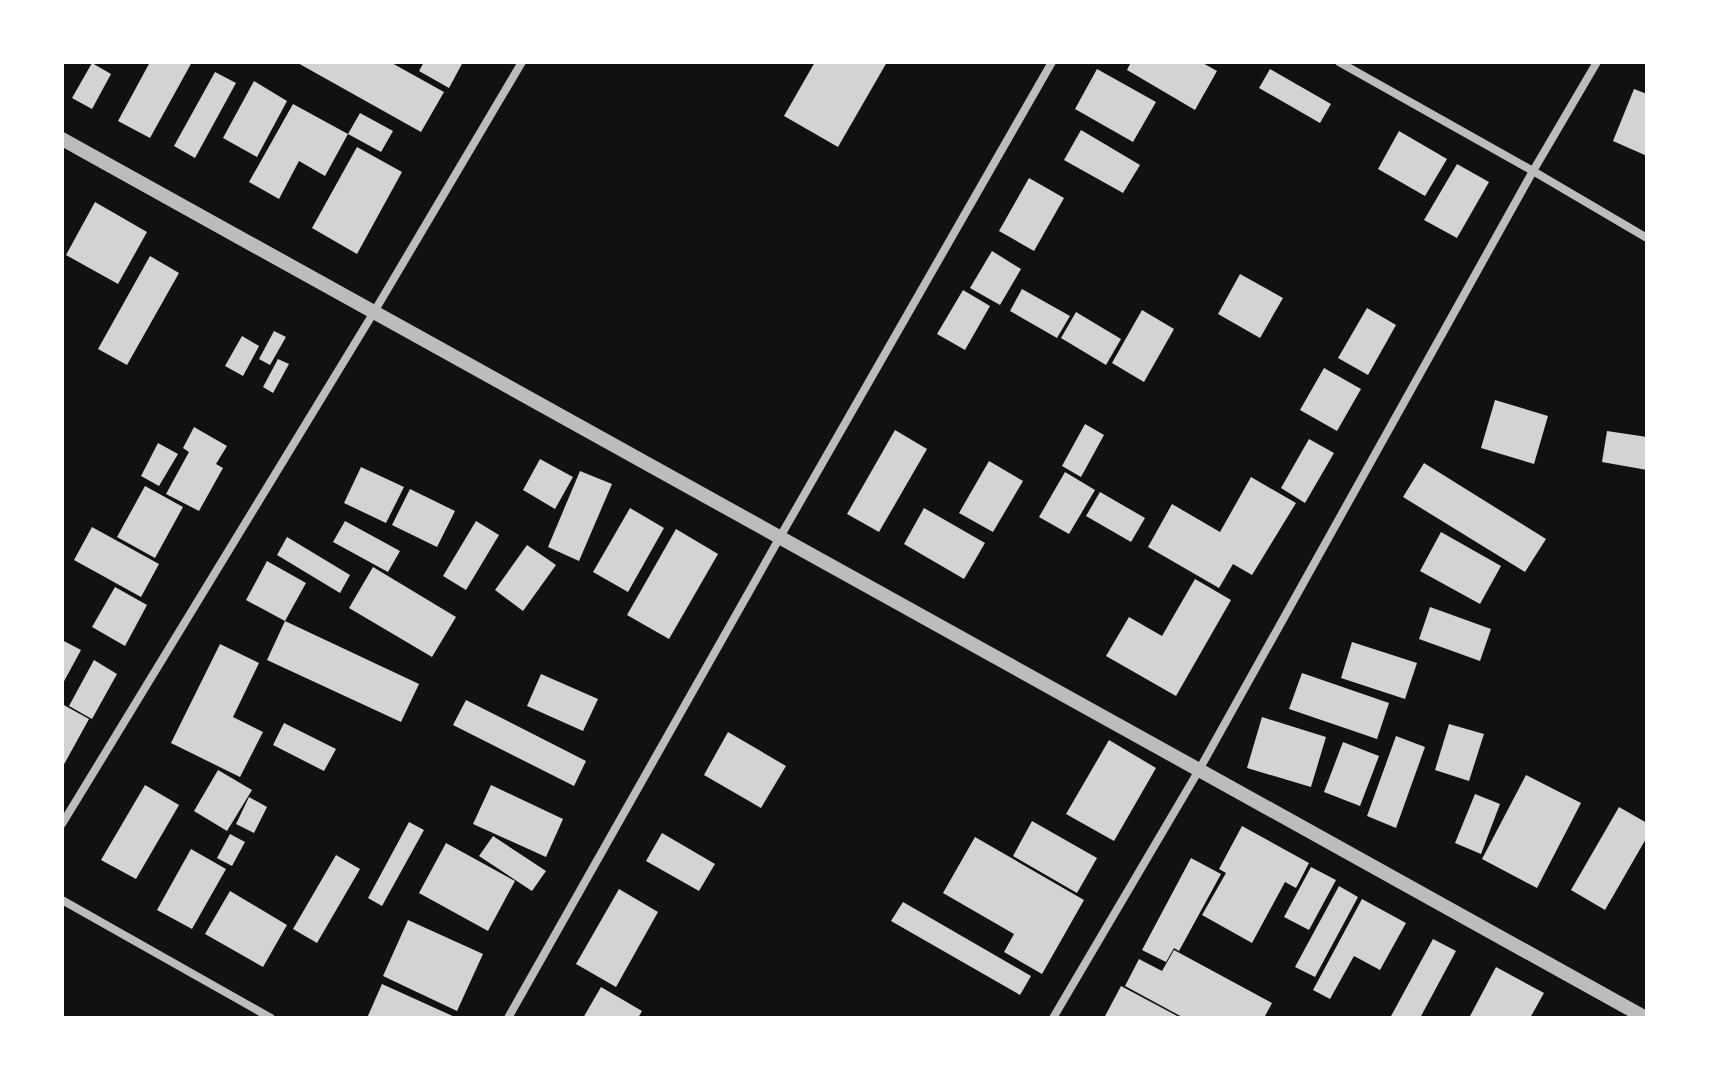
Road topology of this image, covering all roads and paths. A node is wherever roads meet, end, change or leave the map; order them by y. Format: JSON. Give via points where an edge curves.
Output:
{"nodes":[{"id":1,"x":522,"y":62,"type":"edge"},
{"id":2,"x":1052,"y":62,"type":"edge"},
{"id":3,"x":1339,"y":62,"type":"edge"},
{"id":4,"x":1597,"y":62,"type":"edge"},
{"id":5,"x":62,"y":139,"type":"edge"},
{"id":6,"x":1533,"y":171,"type":"junction"},
{"id":7,"x":1647,"y":238,"type":"edge"},
{"id":8,"x":374,"y":312,"type":"junction"},
{"id":9,"x":780,"y":537,"type":"junction"},
{"id":10,"x":1199,"y":770,"type":"junction"},
{"id":11,"x":62,"y":824,"type":"edge"},
{"id":12,"x":62,"y":900,"type":"edge"},
{"id":13,"x":271,"y":1018,"type":"edge"},
{"id":14,"x":508,"y":1018,"type":"edge"},
{"id":15,"x":1053,"y":1018,"type":"edge"},
{"id":16,"x":1646,"y":1018,"type":"edge"}],
"edges":[{"from":1,"to":8,"type":"street"},
{"from":2,"to":9,"type":"street"},
{"from":3,"to":6,"type":"street"},
{"from":4,"to":6,"type":"street"},
{"from":5,"to":8,"type":"street"},
{"from":6,"to":7,"type":"street"},
{"from":6,"to":10,"type":"street"},
{"from":8,"to":9,"type":"street"},
{"from":8,"to":11,"type":"street"},
{"from":9,"to":10,"type":"street"},
{"from":9,"to":14,"type":"street"},
{"from":10,"to":15,"type":"street"},
{"from":10,"to":16,"type":"street"},
{"from":12,"to":13,"type":"street"}]}
